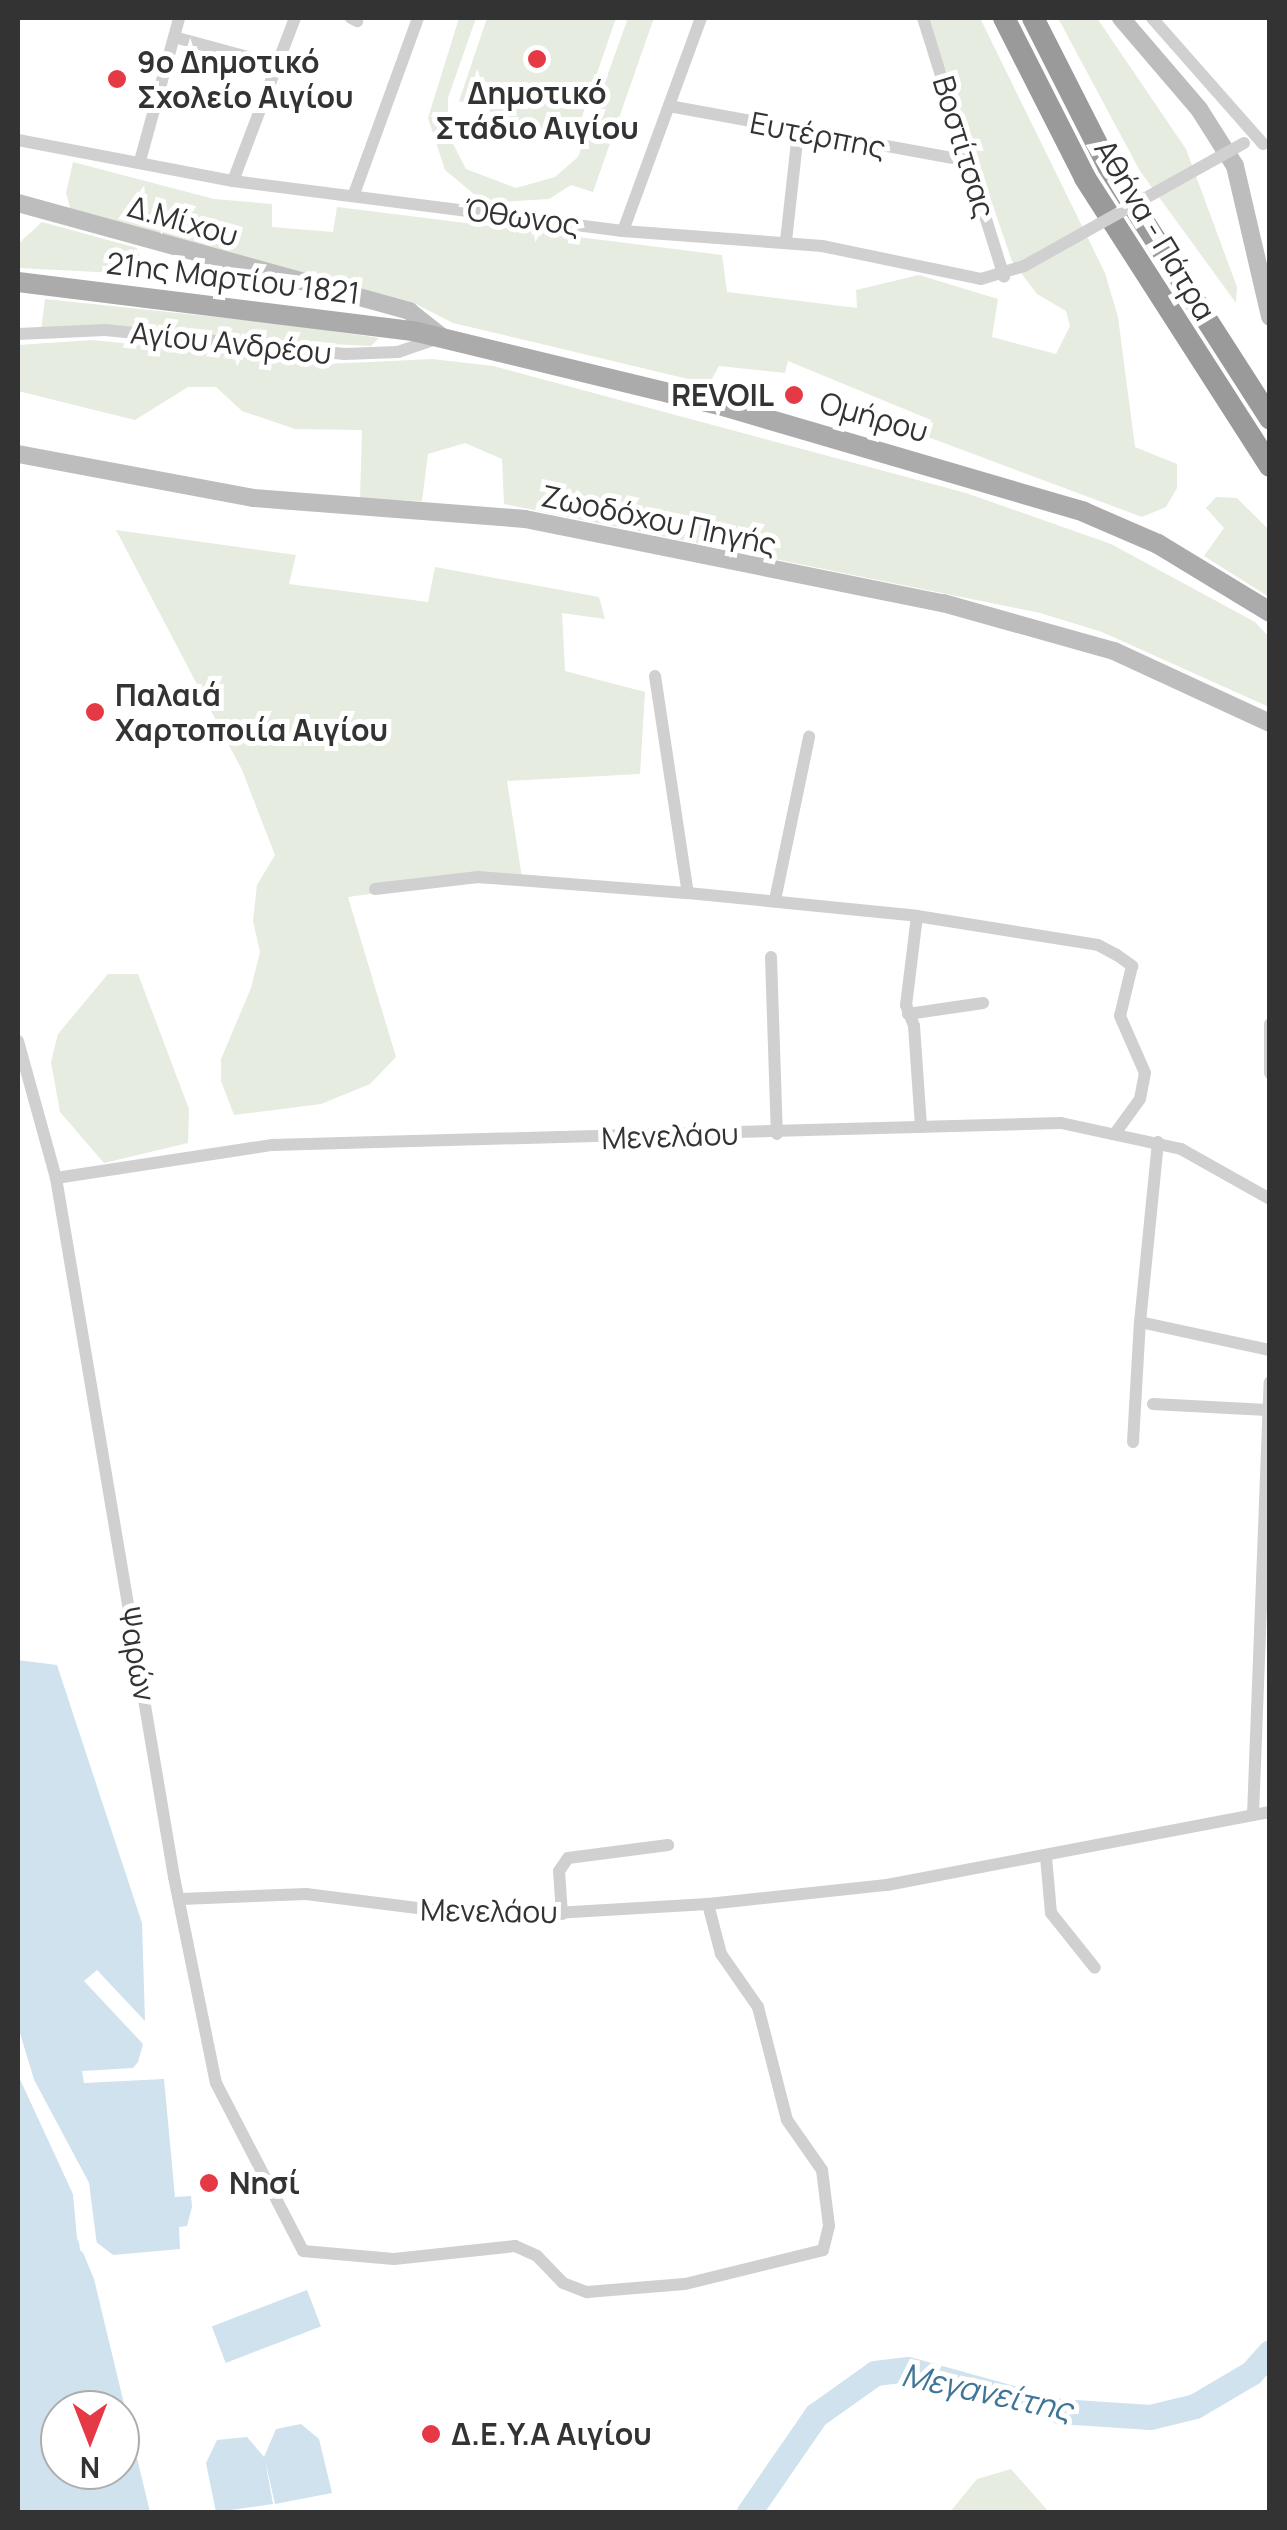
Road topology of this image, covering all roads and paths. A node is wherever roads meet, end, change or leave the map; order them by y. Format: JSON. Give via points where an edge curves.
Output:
{"nodes":[{"id":1,"x":179,"y":18,"type":"edge"},
{"id":2,"x":295,"y":18,"type":"edge"},
{"id":3,"x":418,"y":18,"type":"edge"},
{"id":4,"x":701,"y":18,"type":"edge"},
{"id":5,"x":923,"y":18,"type":"edge"},
{"id":6,"x":1004,"y":18,"type":"edge"},
{"id":7,"x":1032,"y":18,"type":"edge"},
{"id":8,"x":1121,"y":18,"type":"edge"},
{"id":9,"x":1152,"y":18,"type":"edge"},
{"id":10,"x":174,"y":36,"type":"junction"},
{"id":11,"x":277,"y":65,"type":"junction"},
{"id":12,"x":669,"y":106,"type":"junction"},
{"id":13,"x":798,"y":133,"type":"junction"},
{"id":14,"x":18,"y":140,"type":"edge"},
{"id":15,"x":1266,"y":148,"type":"edge"},
{"id":16,"x":140,"y":160,"type":"junction"},
{"id":17,"x":968,"y":161,"type":"junction"},
{"id":18,"x":233,"y":181,"type":"junction"},
{"id":19,"x":354,"y":194,"type":"junction"},
{"id":20,"x":18,"y":203,"type":"edge"},
{"id":21,"x":622,"y":231,"type":"junction"},
{"id":22,"x":786,"y":240,"type":"junction"},
{"id":23,"x":1004,"y":276,"type":"junction"},
{"id":24,"x":18,"y":282,"type":"edge"},
{"id":25,"x":1270,"y":318,"type":"edge"},
{"id":26,"x":18,"y":334,"type":"edge"},
{"id":27,"x":442,"y":337,"type":"junction"},
{"id":28,"x":1270,"y":418,"type":"edge"},
{"id":29,"x":18,"y":454,"type":"edge"},
{"id":30,"x":1270,"y":466,"type":"edge"},
{"id":31,"x":1270,"y":612,"type":"edge"},
{"id":32,"x":655,"y":676,"type":"dead end"},
{"id":33,"x":1270,"y":723,"type":"edge"},
{"id":34,"x":810,"y":738,"type":"dead end"},
{"id":35,"x":374,"y":890,"type":"dead end"},
{"id":36,"x":688,"y":893,"type":"junction"},
{"id":37,"x":775,"y":900,"type":"junction"},
{"id":38,"x":917,"y":916,"type":"junction"},
{"id":39,"x":771,"y":958,"type":"dead end"},
{"id":40,"x":982,"y":1003,"type":"dead end"},
{"id":41,"x":908,"y":1014,"type":"junction"},
{"id":42,"x":1270,"y":1024,"type":"edge"},
{"id":43,"x":18,"y":1041,"type":"edge"},
{"id":44,"x":1270,"y":1073,"type":"edge"},
{"id":45,"x":922,"y":1127,"type":"junction"},
{"id":46,"x":1116,"y":1132,"type":"junction"},
{"id":47,"x":777,"y":1134,"type":"junction"},
{"id":48,"x":1158,"y":1142,"type":"junction"},
{"id":49,"x":56,"y":1178,"type":"junction"},
{"id":50,"x":1270,"y":1199,"type":"edge"},
{"id":51,"x":1140,"y":1322,"type":"junction"},
{"id":52,"x":1270,"y":1350,"type":"edge"},
{"id":53,"x":1270,"y":1382,"type":"edge"},
{"id":54,"x":1153,"y":1404,"type":"dead end"},
{"id":55,"x":1267,"y":1410,"type":"edge"},
{"id":56,"x":1133,"y":1442,"type":"dead end"},
{"id":57,"x":1267,"y":1555,"type":"edge"},
{"id":58,"x":1270,"y":1812,"type":"edge"},
{"id":59,"x":1253,"y":1815,"type":"junction"},
{"id":60,"x":668,"y":1845,"type":"dead end"},
{"id":61,"x":1046,"y":1857,"type":"junction"},
{"id":62,"x":181,"y":1899,"type":"junction"},
{"id":63,"x":708,"y":1904,"type":"junction"},
{"id":64,"x":562,"y":1914,"type":"junction"},
{"id":65,"x":1094,"y":1968,"type":"dead end"}],
"edges":[{"from":1,"to":10,"type":"street"},
{"from":2,"to":11,"type":"street"},
{"from":3,"to":19,"type":"street"},
{"from":4,"to":12,"type":"street"},
{"from":5,"to":17,"type":"street","name":"Βοστίτσας"},
{"from":6,"to":30,"type":"highway","name":"Αθήνα - Πάτρα","via":[[1085,178]]},
{"from":7,"to":28,"type":"highway","name":"Αθήνα - Πάτρα","via":[[1108,166]]},
{"from":8,"to":25,"type":"main road","via":[[1199,109],[1235,166]]},
{"from":9,"to":15,"type":"street"},
{"from":10,"to":11,"type":"street"},
{"from":10,"to":16,"type":"street"},
{"from":11,"to":18,"type":"street"},
{"from":12,"to":13,"type":"street","name":"Ευτέρπης"},
{"from":12,"to":21,"type":"street"},
{"from":13,"to":17,"type":"street","name":"Ευτέρπης"},
{"from":13,"to":22,"type":"street"},
{"from":14,"to":16,"type":"street","name":"Όθωνος"},
{"from":15,"to":23,"type":"street","name":"Όθωνος","bridge":true,"via":[[1244,143]]},
{"from":16,"to":18,"type":"street","name":"Όθωνος"},
{"from":17,"to":23,"type":"street","name":"Βοστίτσας"},
{"from":18,"to":19,"type":"street","name":"Όθωνος"},
{"from":19,"to":21,"type":"street","name":"Όθωνος"},
{"from":20,"to":27,"type":"main road","name":"Δ.Μίχου","via":[[409,311]]},
{"from":21,"to":22,"type":"street","name":"Όθωνος"},
{"from":22,"to":23,"type":"street","name":"Όθωνος","via":[[964,276]]},
{"from":24,"to":27,"type":"main road","name":"21ης Μαρτίου 1821"},
{"from":26,"to":27,"type":"street","name":"Αγίου Ανδρέου","via":[[105,330],[346,354],[398,352]]},
{"from":27,"to":31,"type":"main road","name":"Ομήρου","via":[[726,407],[1026,493],[1158,544]]},
{"from":29,"to":33,"type":"main road","name":"Ζωοδόχου Πηγής","via":[[254,498],[525,519],[942,603],[1114,650]]},
{"from":32,"to":36,"type":"street"},
{"from":34,"to":37,"type":"street"},
{"from":35,"to":36,"type":"street","via":[[478,877]]},
{"from":36,"to":37,"type":"street"},
{"from":37,"to":38,"type":"street"},
{"from":38,"to":41,"type":"street"},
{"from":38,"to":46,"type":"street","via":[[1098,945],[1132,966],[1120,1016],[1144,1067],[1144,1083]]},
{"from":39,"to":47,"type":"street"},
{"from":40,"to":41,"type":"street"},
{"from":41,"to":45,"type":"street"},
{"from":42,"to":44,"type":"street"},
{"from":43,"to":49,"type":"street","name":"Ψαρών"},
{"from":45,"to":46,"type":"street","name":"Μενελάου","via":[[1061,1124]]},
{"from":45,"to":47,"type":"street","name":"Μενελάου"},
{"from":46,"to":48,"type":"street","name":"Μενελάου"},
{"from":47,"to":49,"type":"street","name":"Μενελάου","via":[[272,1146]]},
{"from":48,"to":50,"type":"street","name":"Μενελάου"},
{"from":48,"to":51,"type":"street"},
{"from":49,"to":62,"type":"street","name":"Ψαρών"},
{"from":51,"to":52,"type":"street"},
{"from":51,"to":56,"type":"street"},
{"from":53,"to":55,"type":"street"},
{"from":54,"to":55,"type":"street"},
{"from":55,"to":57,"type":"street"},
{"from":57,"to":59,"type":"street"},
{"from":58,"to":59,"type":"street","name":"Μενελάου"},
{"from":59,"to":61,"type":"street","name":"Μενελάου"},
{"from":60,"to":64,"type":"street","via":[[568,1858],[559,1871]]},
{"from":61,"to":63,"type":"street","name":"Μενελάου","via":[[887,1885]]},
{"from":61,"to":65,"type":"street","via":[[1047,1903]]},
{"from":62,"to":63,"type":"street","name":"Ψαρών","via":[[216,2083],[303,2251],[394,2259],[515,2246],[562,2283],[587,2292],[685,2284],[824,2250],[829,2226],[822,2170],[787,2120],[758,2007],[721,1954]]},
{"from":62,"to":64,"type":"street","name":"Μενελάου","via":[[306,1894],[487,1917]]},
{"from":63,"to":64,"type":"street","name":"Μενελάου"}]}
